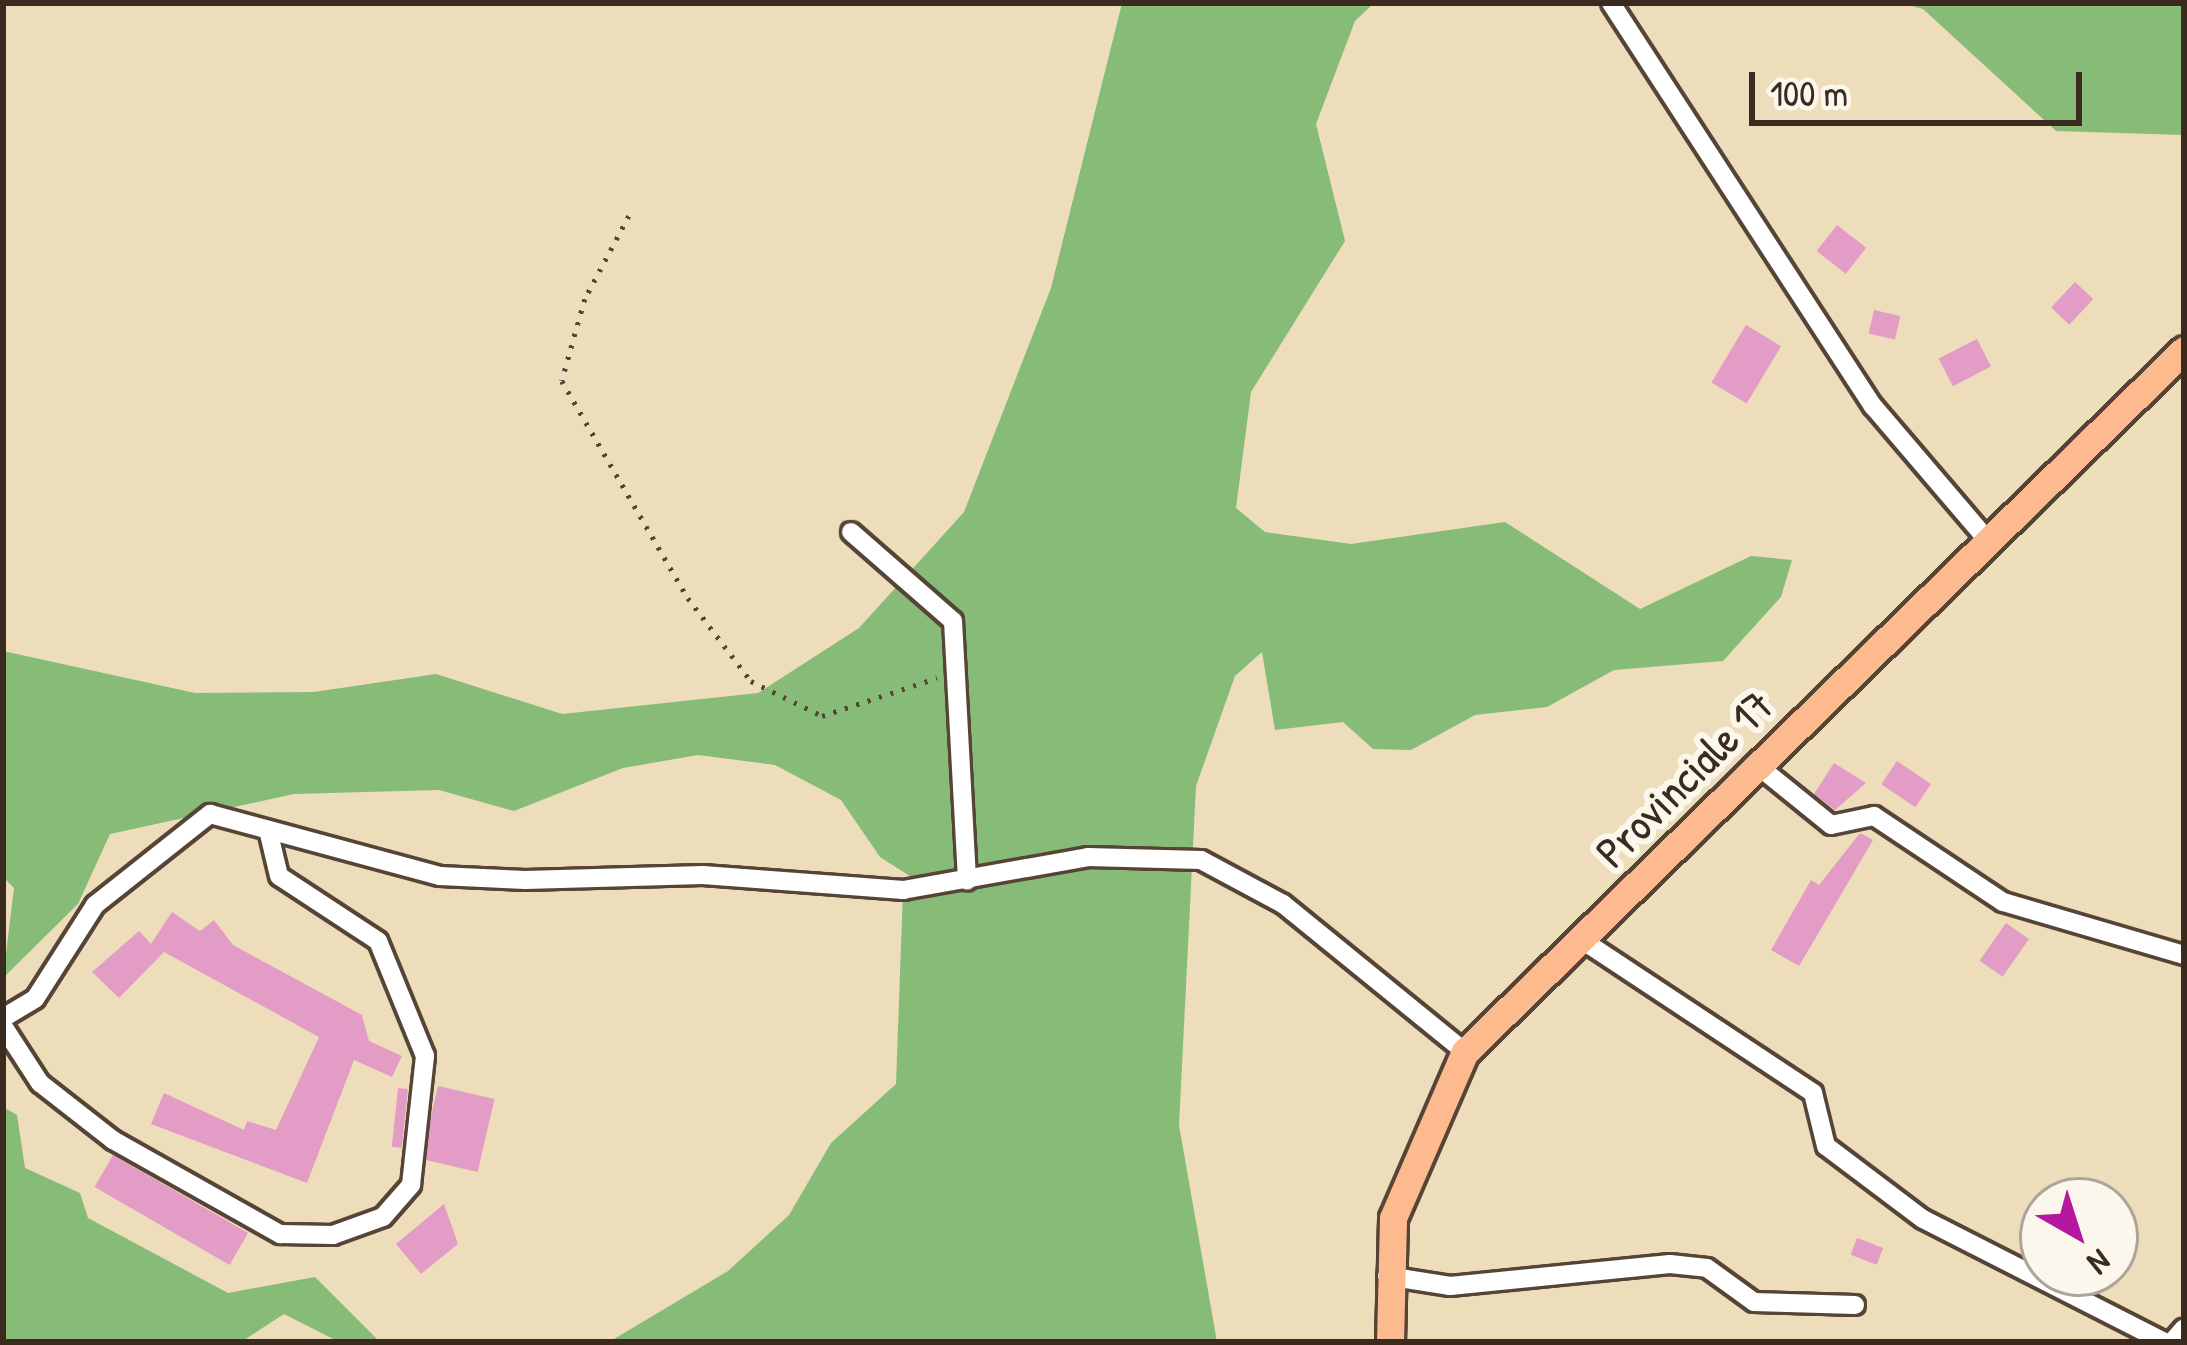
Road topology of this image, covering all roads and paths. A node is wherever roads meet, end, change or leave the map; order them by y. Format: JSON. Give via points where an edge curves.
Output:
{"nodes":[{"id":1,"x":1611,"y":3,"type":"edge"},
{"id":2,"x":629,"y":216,"type":"dead end"},
{"id":3,"x":2184,"y":350,"type":"edge"},
{"id":4,"x":851,"y":532,"type":"dead end"},
{"id":5,"x":1984,"y":536,"type":"junction"},
{"id":6,"x":948,"y":675,"type":"junction"},
{"id":7,"x":1757,"y":765,"type":"junction"},
{"id":8,"x":268,"y":830,"type":"junction"},
{"id":9,"x":967,"y":881,"type":"junction"},
{"id":10,"x":1582,"y":940,"type":"junction"},
{"id":11,"x":2184,"y":955,"type":"edge"},
{"id":12,"x":3,"y":1022,"type":"edge"},
{"id":13,"x":1465,"y":1052,"type":"junction"},
{"id":14,"x":1387,"y":1276,"type":"junction"},
{"id":15,"x":1855,"y":1305,"type":"dead end"},
{"id":16,"x":2184,"y":1328,"type":"edge"},
{"id":17,"x":1390,"y":1342,"type":"edge"},
{"id":18,"x":2168,"y":1342,"type":"edge"}],
"edges":[{"from":1,"to":5,"type":"street","via":[[1873,406]]},
{"from":2,"to":6,"type":"path","via":[[585,299],[562,381],[688,598],[751,681],[822,716]]},
{"from":3,"to":5,"type":"main road","name":"Provinciale 17"},
{"from":4,"to":6,"type":"street","via":[[952,621]]},
{"from":5,"to":7,"type":"main road","name":"Provinciale 17"},
{"from":6,"to":9,"type":"street"},
{"from":7,"to":10,"type":"main road","name":"Provinciale 17"},
{"from":7,"to":11,"type":"street","via":[[1831,825],[1874,816],[2003,902]]},
{"from":8,"to":9,"type":"street","via":[[440,876],[703,875],[903,890]]},
{"from":8,"to":12,"type":"street","via":[[235,817],[191,820],[95,905],[35,999]]},
{"from":8,"to":12,"type":"street","via":[[279,876],[378,941],[425,1056],[411,1185],[382,1217],[333,1235],[280,1234],[113,1140],[40,1083]]},
{"from":9,"to":13,"type":"street","via":[[1088,857],[1201,860],[1283,904]]},
{"from":10,"to":13,"type":"main road","name":"Provinciale 17"},
{"from":10,"to":18,"type":"street","via":[[1814,1093],[1826,1146],[1923,1219]]},
{"from":13,"to":14,"type":"main road","name":"Provinciale 17","via":[[1409,1165]]},
{"from":14,"to":15,"type":"street","via":[[1450,1286],[1670,1264],[1707,1268],[1754,1302]]},
{"from":14,"to":17,"type":"main road","name":"Provinciale 17"},
{"from":16,"to":18,"type":"street"}]}
